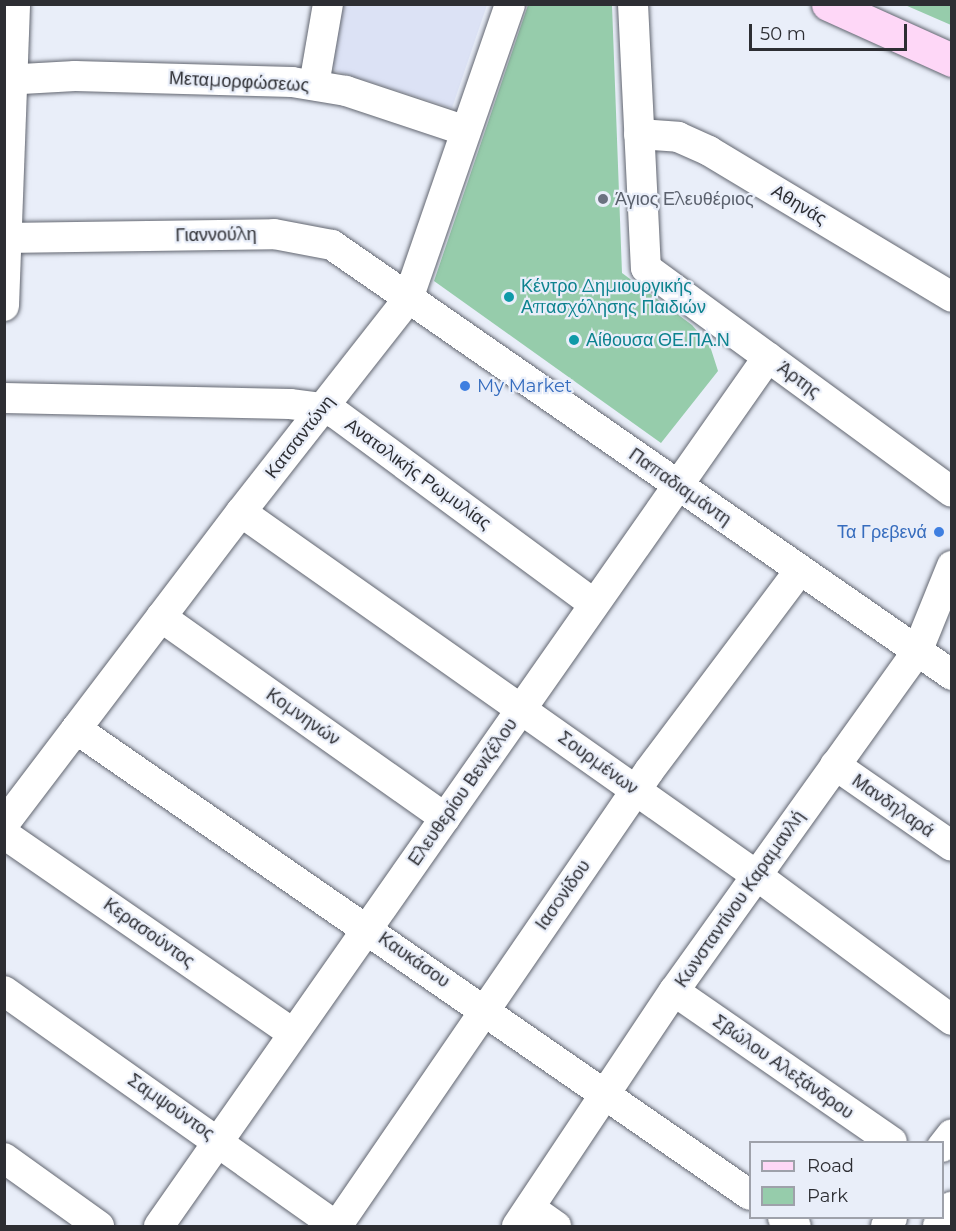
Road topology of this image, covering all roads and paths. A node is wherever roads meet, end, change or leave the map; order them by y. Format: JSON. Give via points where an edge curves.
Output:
{"nodes":[{"id":1,"x":15,"y":4,"type":"edge"},
{"id":2,"x":328,"y":4,"type":"edge"},
{"id":3,"x":510,"y":4,"type":"edge"},
{"id":4,"x":633,"y":4,"type":"edge"},
{"id":5,"x":828,"y":4,"type":"edge"},
{"id":6,"x":951,"y":60,"type":"edge"},
{"id":7,"x":8,"y":80,"type":"edge"},
{"id":8,"x":314,"y":85,"type":"junction"},
{"id":9,"x":466,"y":131,"type":"junction"},
{"id":10,"x":639,"y":134,"type":"junction"},
{"id":11,"x":6,"y":238,"type":"edge"},
{"id":12,"x":951,"y":297,"type":"edge"},
{"id":13,"x":408,"y":299,"type":"junction"},
{"id":14,"x":4,"y":306,"type":"edge"},
{"id":15,"x":768,"y":357,"type":"junction"},
{"id":16,"x":4,"y":398,"type":"edge"},
{"id":17,"x":322,"y":408,"type":"junction"},
{"id":18,"x":678,"y":485,"type":"junction"},
{"id":19,"x":951,"y":492,"type":"edge"},
{"id":20,"x":241,"y":512,"type":"junction"},
{"id":21,"x":951,"y":566,"type":"edge"},
{"id":22,"x":800,"y":570,"type":"junction"},
{"id":23,"x":594,"y":604,"type":"junction"},
{"id":24,"x":161,"y":617,"type":"junction"},
{"id":25,"x":917,"y":652,"type":"junction"},
{"id":26,"x":951,"y":675,"type":"edge"},
{"id":27,"x":522,"y":709,"type":"junction"},
{"id":28,"x":76,"y":729,"type":"junction"},
{"id":29,"x":835,"y":765,"type":"junction"},
{"id":30,"x":636,"y":790,"type":"junction"},
{"id":31,"x":445,"y":818,"type":"junction"},
{"id":32,"x":4,"y":824,"type":"edge"},
{"id":33,"x":4,"y":834,"type":"edge"},
{"id":34,"x":951,"y":846,"type":"edge"},
{"id":35,"x":756,"y":875,"type":"junction"},
{"id":36,"x":366,"y":926,"type":"junction"},
{"id":37,"x":4,"y":991,"type":"edge"},
{"id":38,"x":674,"y":991,"type":"junction"},
{"id":39,"x":484,"y":1009,"type":"junction"},
{"id":40,"x":951,"y":1020,"type":"edge"},
{"id":41,"x":292,"y":1033,"type":"junction"},
{"id":42,"x":605,"y":1094,"type":"junction"},
{"id":43,"x":218,"y":1140,"type":"junction"},
{"id":44,"x":889,"y":1141,"type":"edge"},
{"id":45,"x":4,"y":1158,"type":"edge"},
{"id":46,"x":749,"y":1194,"type":"edge"},
{"id":47,"x":523,"y":1217,"type":"edge"},
{"id":48,"x":99,"y":1227,"type":"edge"},
{"id":49,"x":159,"y":1227,"type":"edge"},
{"id":50,"x":336,"y":1227,"type":"edge"},
{"id":51,"x":556,"y":1227,"type":"edge"}],
"edges":[{"from":1,"to":7,"type":"street"},
{"from":2,"to":8,"type":"street"},
{"from":3,"to":9,"type":"street","name":"Κατσαντώνη"},
{"from":4,"to":10,"type":"street"},
{"from":5,"to":6,"type":"main road"},
{"from":7,"to":8,"type":"street","name":"Μεταμορφώσεως","via":[[75,76]]},
{"from":7,"to":11,"type":"street"},
{"from":8,"to":9,"type":"street","name":"Μεταμορφώσεως","via":[[346,91]]},
{"from":9,"to":13,"type":"street","name":"Κατσαντώνη"},
{"from":10,"to":12,"type":"street","name":"Αθηνάς","via":[[678,137],[709,151]]},
{"from":10,"to":15,"type":"street","name":"Άρτης","via":[[646,268]]},
{"from":11,"to":13,"type":"street","name":"Γιαννούλη","via":[[300,236],[342,250]]},
{"from":11,"to":14,"type":"street"},
{"from":13,"to":17,"type":"street","name":"Κατσαντώνη"},
{"from":13,"to":18,"type":"street","name":"Παπαδιαμάντη"},
{"from":15,"to":18,"type":"street","name":"Ελευθερίου Βενιζέλου"},
{"from":15,"to":19,"type":"street","name":"Άρτης"},
{"from":16,"to":17,"type":"street","name":"Ανατολικής Ρωμυλίας"},
{"from":17,"to":20,"type":"street","name":"Κατσαντώνη"},
{"from":17,"to":23,"type":"street","name":"Ανατολικής Ρωμυλίας","via":[[335,412]]},
{"from":18,"to":22,"type":"street","name":"Παπαδιαμάντη"},
{"from":18,"to":23,"type":"street","name":"Ελευθερίου Βενιζέλου"},
{"from":20,"to":24,"type":"street","name":"Κατσαντώνη"},
{"from":20,"to":27,"type":"street","name":"Σουρμένων"},
{"from":21,"to":25,"type":"street","name":"Κωνσταντίνου Καραμανλή"},
{"from":22,"to":25,"type":"street","name":"Παπαδιαμάντη"},
{"from":22,"to":30,"type":"street","name":"Ιασoνίδου"},
{"from":23,"to":27,"type":"street","name":"Ελευθερίου Βενιζέλου"},
{"from":24,"to":28,"type":"street","name":"Κατσαντώνη"},
{"from":24,"to":31,"type":"street","name":"Κομνηνών"},
{"from":25,"to":26,"type":"street","name":"Παπαδιαμάντη"},
{"from":25,"to":29,"type":"street","name":"Κωνσταντίνου Καραμανλή"},
{"from":27,"to":30,"type":"street","name":"Σουρμένων"},
{"from":27,"to":31,"type":"street","name":"Ελευθερίου Βενιζέλου"},
{"from":28,"to":32,"type":"street","name":"Κατσαντώνη"},
{"from":28,"to":36,"type":"street","name":"Καυκάσου"},
{"from":29,"to":34,"type":"street","name":"Μανδηλαρά"},
{"from":29,"to":35,"type":"street","name":"Κωνσταντίνου Καραμανλή"},
{"from":30,"to":35,"type":"street","name":"Σουρμένων"},
{"from":30,"to":39,"type":"street","name":"Ιασoνίδου"},
{"from":31,"to":36,"type":"street","name":"Ελευθερίου Βενιζέλου"},
{"from":33,"to":41,"type":"street","name":"Κερασούντος"},
{"from":35,"to":38,"type":"street","name":"Κωνσταντίνου Καραμανλή"},
{"from":35,"to":40,"type":"street","name":"Σουρμένων"},
{"from":36,"to":39,"type":"street","name":"Καυκάσου"},
{"from":36,"to":41,"type":"street","name":"Ελευθερίου Βενιζέλου"},
{"from":37,"to":43,"type":"street","name":"Σαμψούντος"},
{"from":38,"to":42,"type":"street","name":"Κωνσταντίνου Καραμανλή"},
{"from":38,"to":44,"type":"street","name":"Σβώλου Αλεξάνδρου"},
{"from":39,"to":42,"type":"street","name":"Καυκάσου"},
{"from":39,"to":50,"type":"street","name":"Ιασoνίδου"},
{"from":41,"to":43,"type":"street","name":"Ελευθερίου Βενιζέλου"},
{"from":42,"to":46,"type":"street","name":"Καυκάσου"},
{"from":42,"to":47,"type":"street","name":"Κωνσταντίνου Καραμανλή"},
{"from":43,"to":49,"type":"street","name":"Ελευθερίου Βενιζέλου"},
{"from":43,"to":50,"type":"street","name":"Σαμψούντος"},
{"from":45,"to":48,"type":"street"},
{"from":47,"to":51,"type":"street"}]}
